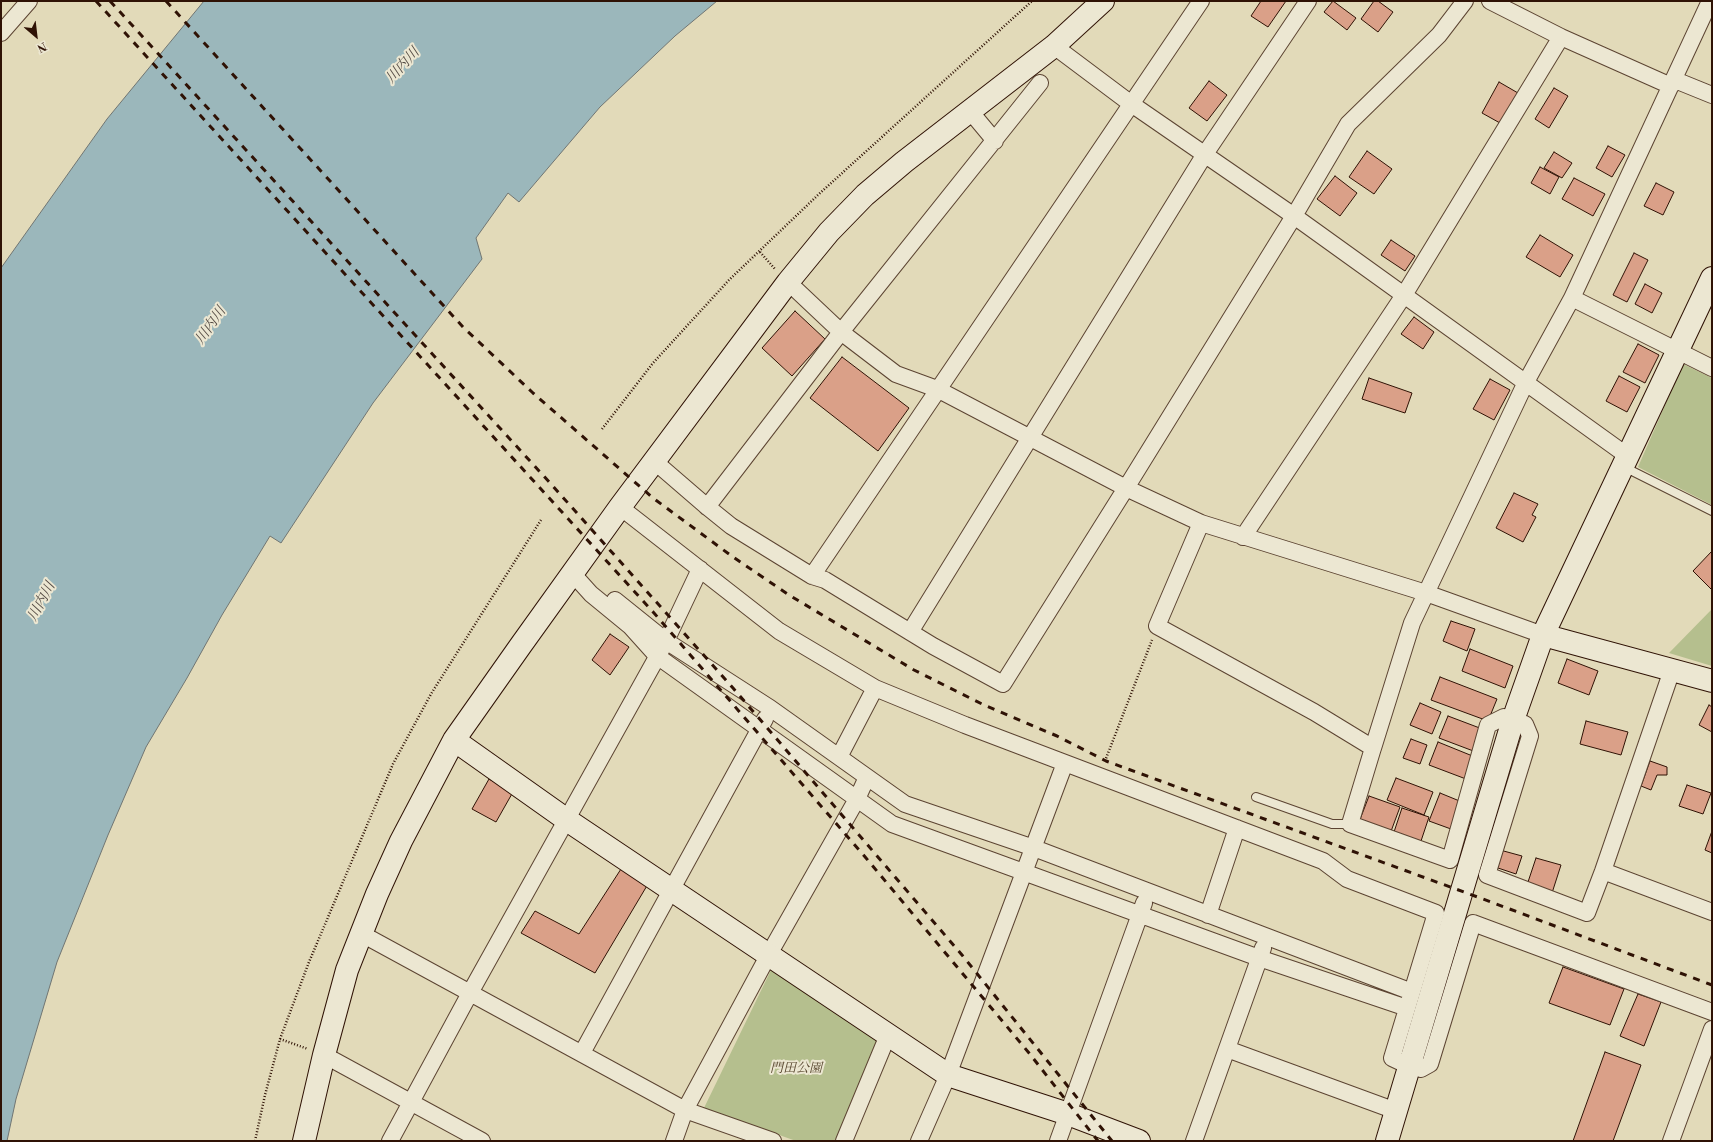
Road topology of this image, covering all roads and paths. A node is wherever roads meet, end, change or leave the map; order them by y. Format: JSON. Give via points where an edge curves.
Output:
{"nodes":[{"id":1,"x":29,"y":1,"type":"edge"},
{"id":2,"x":1032,"y":1,"type":"edge"},
{"id":3,"x":1103,"y":1,"type":"edge"},
{"id":4,"x":1201,"y":1,"type":"edge"},
{"id":5,"x":1308,"y":1,"type":"edge"},
{"id":6,"x":1465,"y":1,"type":"edge"},
{"id":7,"x":1490,"y":1,"type":"edge"},
{"id":8,"x":1710,"y":1,"type":"edge"},
{"id":9,"x":1,"y":33,"type":"edge"},
{"id":10,"x":1561,"y":37,"type":"junction"},
{"id":11,"x":1054,"y":46,"type":"junction"},
{"id":12,"x":1040,"y":83,"type":"dead end"},
{"id":13,"x":1673,"y":83,"type":"junction"},
{"id":14,"x":1712,"y":96,"type":"edge"},
{"id":15,"x":1130,"y":103,"type":"junction"},
{"id":16,"x":970,"y":111,"type":"junction"},
{"id":17,"x":995,"y":141,"type":"junction"},
{"id":18,"x":1204,"y":154,"type":"junction"},
{"id":19,"x":1294,"y":216,"type":"junction"},
{"id":20,"x":759,"y":252,"type":"junction"},
{"id":21,"x":1712,"y":278,"type":"edge"},
{"id":22,"x":788,"y":282,"type":"junction"},
{"id":23,"x":1404,"y":295,"type":"junction"},
{"id":24,"x":1572,"y":298,"type":"junction"},
{"id":25,"x":841,"y":332,"type":"junction"},
{"id":26,"x":1678,"y":351,"type":"junction"},
{"id":27,"x":1712,"y":368,"type":"edge"},
{"id":28,"x":1526,"y":382,"type":"junction"},
{"id":29,"x":937,"y":389,"type":"junction"},
{"id":30,"x":602,"y":429,"type":"dead end"},
{"id":31,"x":1029,"y":438,"type":"junction"},
{"id":32,"x":654,"y":461,"type":"junction"},
{"id":33,"x":1626,"y":462,"type":"junction"},
{"id":34,"x":1126,"y":488,"type":"junction"},
{"id":35,"x":620,"y":507,"type":"junction"},
{"id":36,"x":707,"y":507,"type":"junction"},
{"id":37,"x":1712,"y":511,"type":"edge"},
{"id":38,"x":541,"y":520,"type":"dead end"},
{"id":39,"x":1200,"y":523,"type":"junction"},
{"id":40,"x":1243,"y":537,"type":"junction"},
{"id":41,"x":700,"y":569,"type":"junction"},
{"id":42,"x":573,"y":574,"type":"junction"},
{"id":43,"x":812,"y":576,"type":"junction"},
{"id":44,"x":1426,"y":593,"type":"junction"},
{"id":45,"x":1157,"y":626,"type":"junction"},
{"id":46,"x":910,"y":632,"type":"junction"},
{"id":47,"x":1543,"y":635,"type":"junction"},
{"id":48,"x":666,"y":641,"type":"junction"},
{"id":49,"x":657,"y":656,"type":"junction"},
{"id":50,"x":1672,"y":670,"type":"junction"},
{"id":51,"x":1712,"y":681,"type":"edge"},
{"id":52,"x":875,"y":688,"type":"junction"},
{"id":53,"x":770,"y":708,"type":"junction"},
{"id":54,"x":1513,"y":720,"type":"junction"},
{"id":55,"x":761,"y":730,"type":"junction"},
{"id":56,"x":454,"y":740,"type":"junction"},
{"id":57,"x":1373,"y":748,"type":"junction"},
{"id":58,"x":839,"y":757,"type":"junction"},
{"id":59,"x":1065,"y":763,"type":"junction"},
{"id":60,"x":1099,"y":763,"type":"dead end"},
{"id":61,"x":867,"y":777,"type":"junction"},
{"id":62,"x":1256,"y":797,"type":"dead end"},
{"id":63,"x":857,"y":799,"type":"junction"},
{"id":64,"x":567,"y":820,"type":"junction"},
{"id":65,"x":1350,"y":824,"type":"junction"},
{"id":66,"x":1238,"y":828,"type":"junction"},
{"id":67,"x":1034,"y":848,"type":"junction"},
{"id":68,"x":1603,"y":871,"type":"junction"},
{"id":69,"x":1025,"y":873,"type":"junction"},
{"id":70,"x":672,"y":890,"type":"junction"},
{"id":71,"x":1147,"y":892,"type":"junction"},
{"id":72,"x":1712,"y":912,"type":"edge"},
{"id":73,"x":1140,"y":914,"type":"junction"},
{"id":74,"x":1208,"y":915,"type":"junction"},
{"id":75,"x":360,"y":933,"type":"junction"},
{"id":76,"x":1267,"y":937,"type":"junction"},
{"id":77,"x":768,"y":956,"type":"junction"},
{"id":78,"x":1259,"y":958,"type":"junction"},
{"id":79,"x":1412,"y":992,"type":"junction"},
{"id":80,"x":470,"y":993,"type":"junction"},
{"id":81,"x":1407,"y":1008,"type":"junction"},
{"id":82,"x":1712,"y":1012,"type":"edge"},
{"id":83,"x":1712,"y":1029,"type":"edge"},
{"id":84,"x":888,"y":1035,"type":"junction"},
{"id":85,"x":280,"y":1039,"type":"junction"},
{"id":86,"x":1227,"y":1050,"type":"junction"},
{"id":87,"x":582,"y":1053,"type":"junction"},
{"id":88,"x":324,"y":1055,"type":"junction"},
{"id":89,"x":1409,"y":1066,"type":"junction"},
{"id":90,"x":948,"y":1075,"type":"junction"},
{"id":91,"x":412,"y":1102,"type":"junction"},
{"id":92,"x":685,"y":1110,"type":"junction"},
{"id":93,"x":1396,"y":1112,"type":"junction"},
{"id":94,"x":1068,"y":1114,"type":"junction"},
{"id":95,"x":255,"y":1141,"type":"edge"},
{"id":96,"x":304,"y":1141,"type":"edge"},
{"id":97,"x":390,"y":1141,"type":"edge"},
{"id":98,"x":482,"y":1141,"type":"edge"},
{"id":99,"x":674,"y":1141,"type":"edge"},
{"id":100,"x":773,"y":1141,"type":"edge"},
{"id":101,"x":844,"y":1141,"type":"edge"},
{"id":102,"x":919,"y":1141,"type":"edge"},
{"id":103,"x":1058,"y":1141,"type":"edge"},
{"id":104,"x":1139,"y":1141,"type":"edge"},
{"id":105,"x":1194,"y":1141,"type":"edge"},
{"id":106,"x":1387,"y":1141,"type":"edge"},
{"id":107,"x":1671,"y":1141,"type":"edge"}],
"edges":[{"from":1,"to":9,"type":"street"},
{"from":2,"to":20,"type":"path","via":[[819,194]]},
{"from":3,"to":11,"type":"street"},
{"from":4,"to":15,"type":"street"},
{"from":5,"to":18,"type":"street"},
{"from":6,"to":19,"type":"street","via":[[1440,34],[1348,124]]},
{"from":7,"to":10,"type":"street"},
{"from":8,"to":13,"type":"street"},
{"from":10,"to":13,"type":"street"},
{"from":10,"to":23,"type":"street"},
{"from":11,"to":15,"type":"street"},
{"from":11,"to":16,"type":"street"},
{"from":12,"to":17,"type":"street"},
{"from":13,"to":14,"type":"street"},
{"from":13,"to":24,"type":"street"},
{"from":15,"to":18,"type":"street"},
{"from":15,"to":29,"type":"street"},
{"from":16,"to":17,"type":"street"},
{"from":16,"to":22,"type":"street","via":[[865,196],[829,232]]},
{"from":17,"to":25,"type":"street"},
{"from":18,"to":19,"type":"street"},
{"from":18,"to":31,"type":"street"},
{"from":19,"to":23,"type":"street"},
{"from":19,"to":34,"type":"street"},
{"from":20,"to":22,"type":"path"},
{"from":20,"to":30,"type":"path","via":[[729,280],[653,363]]},
{"from":21,"to":26,"type":"street"},
{"from":22,"to":25,"type":"street"},
{"from":22,"to":32,"type":"street"},
{"from":23,"to":28,"type":"street"},
{"from":23,"to":40,"type":"street"},
{"from":24,"to":26,"type":"street"},
{"from":24,"to":28,"type":"street"},
{"from":25,"to":29,"type":"street","via":[[896,374]]},
{"from":25,"to":36,"type":"street"},
{"from":26,"to":27,"type":"street"},
{"from":26,"to":33,"type":"street"},
{"from":28,"to":33,"type":"street"},
{"from":28,"to":44,"type":"street"},
{"from":29,"to":31,"type":"street"},
{"from":29,"to":43,"type":"street"},
{"from":31,"to":34,"type":"street"},
{"from":31,"to":46,"type":"street"},
{"from":32,"to":35,"type":"street"},
{"from":32,"to":36,"type":"street"},
{"from":33,"to":37,"type":"lane"},
{"from":33,"to":47,"type":"street"},
{"from":34,"to":39,"type":"street"},
{"from":34,"to":46,"type":"street","via":[[1003,684]]},
{"from":35,"to":41,"type":"street"},
{"from":35,"to":42,"type":"street"},
{"from":36,"to":43,"type":"street","via":[[732,526]]},
{"from":38,"to":85,"type":"path","via":[[431,694],[393,764],[333,904]]},
{"from":39,"to":40,"type":"street"},
{"from":39,"to":45,"type":"street"},
{"from":40,"to":44,"type":"street"},
{"from":41,"to":48,"type":"street"},
{"from":41,"to":52,"type":"street","via":[[779,631]]},
{"from":42,"to":48,"type":"street","via":[[598,586]]},
{"from":42,"to":49,"type":"street","via":[[591,594],[630,626]]},
{"from":42,"to":56,"type":"street"},
{"from":43,"to":46,"type":"street","via":[[825,580]]},
{"from":44,"to":47,"type":"street"},
{"from":44,"to":57,"type":"street","via":[[1412,623]]},
{"from":45,"to":57,"type":"street","via":[[1314,712]]},
{"from":45,"to":60,"type":"path","via":[[1106,761]]},
{"from":47,"to":50,"type":"street"},
{"from":47,"to":54,"type":"street"},
{"from":48,"to":49,"type":"street"},
{"from":48,"to":53,"type":"street"},
{"from":49,"to":55,"type":"street"},
{"from":49,"to":64,"type":"street"},
{"from":50,"to":51,"type":"street"},
{"from":50,"to":68,"type":"street"},
{"from":52,"to":58,"type":"street"},
{"from":52,"to":59,"type":"street"},
{"from":53,"to":55,"type":"street"},
{"from":53,"to":58,"type":"street"},
{"from":54,"to":65,"type":"street","via":[[1504,717],[1488,726],[1450,860]]},
{"from":54,"to":68,"type":"street","via":[[1525,724],[1530,736],[1487,875],[1587,913]]},
{"from":54,"to":89,"type":"street"},
{"from":55,"to":63,"type":"street"},
{"from":55,"to":70,"type":"street"},
{"from":56,"to":64,"type":"street"},
{"from":56,"to":75,"type":"street","via":[[401,841]]},
{"from":57,"to":65,"type":"street"},
{"from":58,"to":61,"type":"street"},
{"from":59,"to":66,"type":"street"},
{"from":59,"to":67,"type":"street"},
{"from":61,"to":63,"type":"street"},
{"from":61,"to":67,"type":"street","via":[[905,804]]},
{"from":62,"to":65,"type":"lane","via":[[1332,824]]},
{"from":63,"to":69,"type":"street","via":[[892,824]]},
{"from":63,"to":77,"type":"street"},
{"from":64,"to":70,"type":"street"},
{"from":64,"to":80,"type":"street"},
{"from":66,"to":74,"type":"street"},
{"from":66,"to":79,"type":"street","via":[[1323,861],[1347,880],[1436,913]]},
{"from":67,"to":69,"type":"street"},
{"from":67,"to":71,"type":"street"},
{"from":68,"to":72,"type":"street"},
{"from":69,"to":73,"type":"street"},
{"from":69,"to":90,"type":"street"},
{"from":70,"to":77,"type":"street"},
{"from":70,"to":87,"type":"street"},
{"from":71,"to":73,"type":"street"},
{"from":71,"to":74,"type":"street"},
{"from":73,"to":78,"type":"street"},
{"from":73,"to":94,"type":"street"},
{"from":74,"to":76,"type":"street"},
{"from":75,"to":80,"type":"street"},
{"from":75,"to":88,"type":"street"},
{"from":76,"to":78,"type":"street"},
{"from":76,"to":79,"type":"street"},
{"from":77,"to":84,"type":"street"},
{"from":77,"to":92,"type":"street"},
{"from":78,"to":81,"type":"street"},
{"from":78,"to":86,"type":"street"},
{"from":79,"to":81,"type":"street"},
{"from":80,"to":87,"type":"street"},
{"from":80,"to":91,"type":"street"},
{"from":81,"to":89,"type":"street","via":[[1392,1058]]},
{"from":82,"to":89,"type":"street","via":[[1473,923],[1430,1064],[1421,1069]]},
{"from":83,"to":107,"type":"street"},
{"from":84,"to":90,"type":"street"},
{"from":84,"to":101,"type":"street"},
{"from":85,"to":88,"type":"path"},
{"from":85,"to":95,"type":"path"},
{"from":86,"to":93,"type":"street"},
{"from":86,"to":105,"type":"street"},
{"from":87,"to":92,"type":"street"},
{"from":88,"to":91,"type":"street"},
{"from":88,"to":96,"type":"street"},
{"from":89,"to":93,"type":"street"},
{"from":90,"to":94,"type":"street"},
{"from":90,"to":102,"type":"street"},
{"from":91,"to":97,"type":"street"},
{"from":91,"to":98,"type":"street"},
{"from":92,"to":99,"type":"street"},
{"from":92,"to":100,"type":"street"},
{"from":93,"to":106,"type":"street"},
{"from":94,"to":103,"type":"street"},
{"from":94,"to":104,"type":"street"}]}
